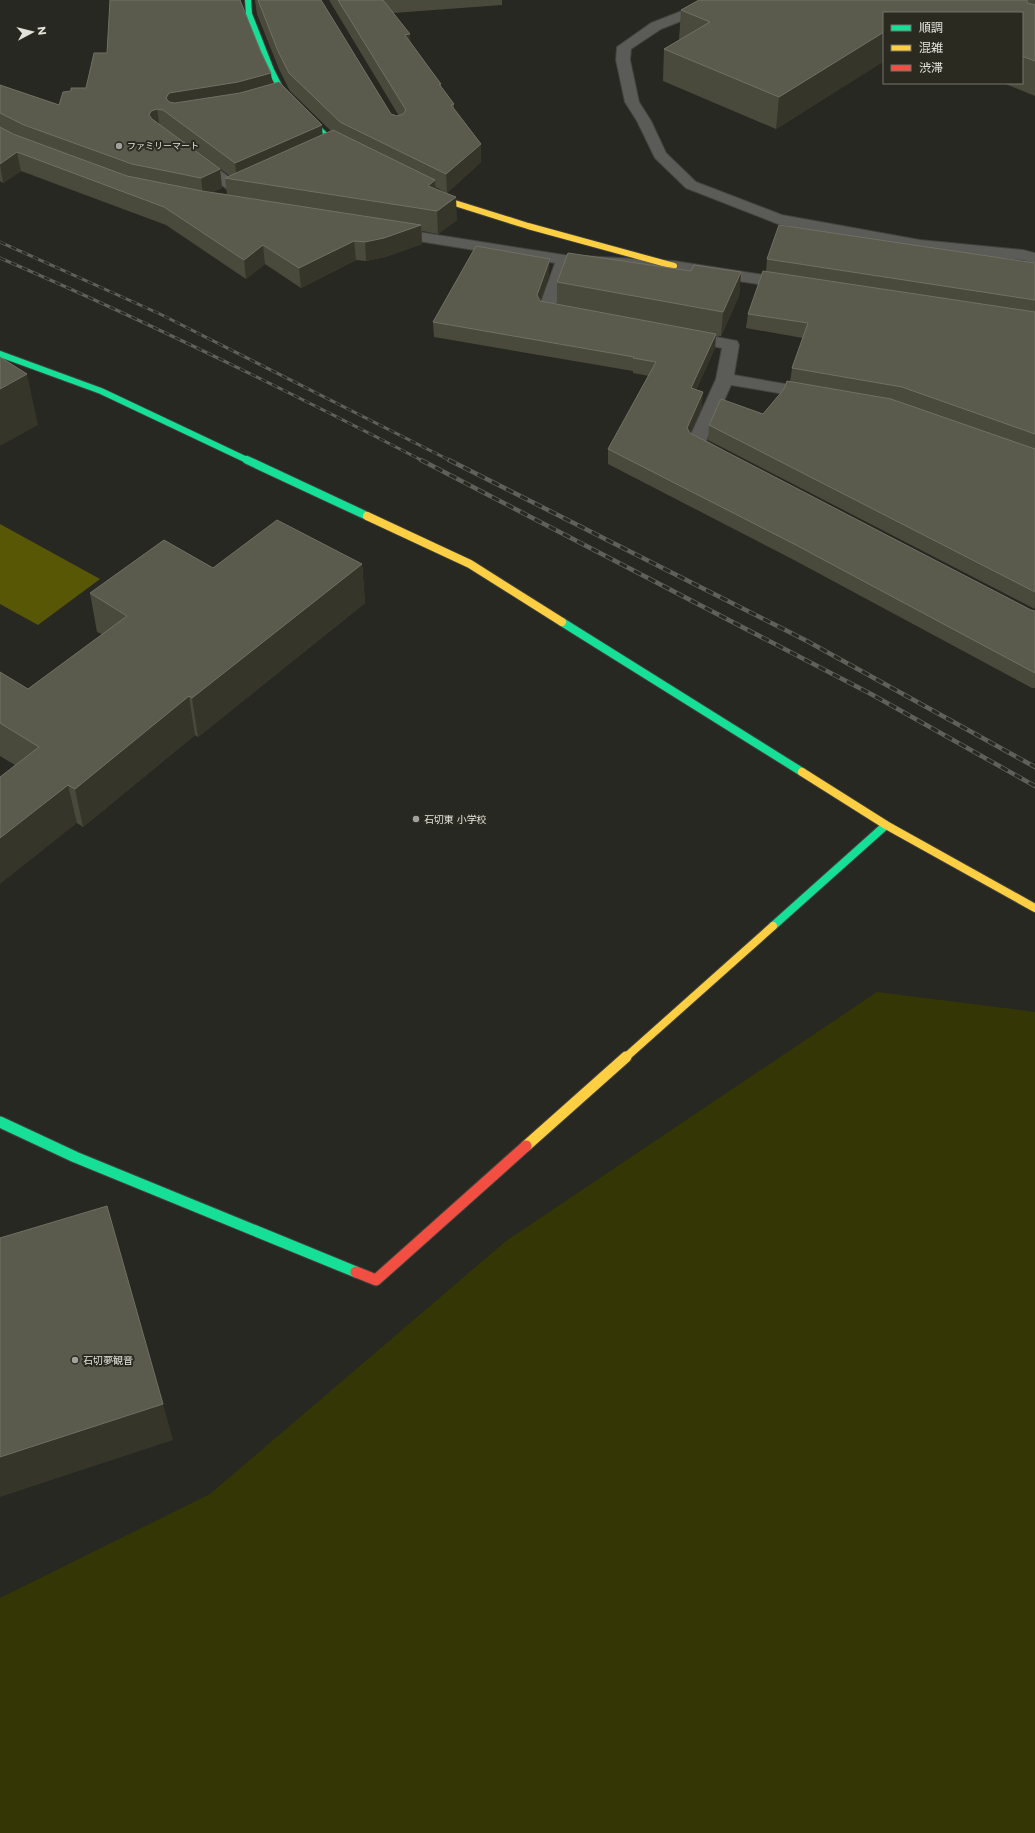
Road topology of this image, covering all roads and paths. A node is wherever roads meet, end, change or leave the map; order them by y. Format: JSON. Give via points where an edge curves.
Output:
{"nodes":[{"id":1,"x":248,"y":0,"type":"edge"},
{"id":2,"x":722,"y":0,"type":"edge"},
{"id":3,"x":335,"y":145,"type":"junction"},
{"id":4,"x":185,"y":152,"type":"edge"},
{"id":5,"x":321,"y":152,"type":"edge"},
{"id":6,"x":354,"y":155,"type":"edge"},
{"id":7,"x":250,"y":183,"type":"edge"},
{"id":8,"x":418,"y":187,"type":"edge"},
{"id":9,"x":375,"y":231,"type":"edge"},
{"id":10,"x":1035,"y":258,"type":"edge"},
{"id":11,"x":564,"y":260,"type":"junction"},
{"id":12,"x":674,"y":266,"type":"junction"},
{"id":13,"x":808,"y":286,"type":"edge"},
{"id":14,"x":585,"y":317,"type":"edge"},
{"id":15,"x":669,"y":333,"type":"edge"},
{"id":16,"x":0,"y":354,"type":"edge"},
{"id":17,"x":725,"y":379,"type":"junction"},
{"id":18,"x":832,"y":397,"type":"edge"},
{"id":19,"x":731,"y":461,"type":"edge"},
{"id":20,"x":886,"y":825,"type":"junction"},
{"id":21,"x":1035,"y":908,"type":"edge"},
{"id":22,"x":0,"y":1122,"type":"edge"}],
"edges":[{"from":1,"to":3,"type":"street","via":[[249,14],[271,70],[276,96]]},
{"from":2,"to":10,"type":"lane","via":[[656,26],[624,46],[623,60],[632,102],[660,155],[691,185],[778,219],[920,245]]},
{"from":3,"to":5,"type":"street"},
{"from":3,"to":6,"type":"street"},
{"from":4,"to":7,"type":"street","via":[[230,192]]},
{"from":8,"to":12,"type":"street","via":[[445,200]]},
{"from":9,"to":11,"type":"street"},
{"from":11,"to":12,"type":"street"},
{"from":11,"to":14,"type":"street","via":[[546,310]]},
{"from":12,"to":13,"type":"street"},
{"from":15,"to":17,"type":"street","via":[[731,345]]},
{"from":16,"to":20,"type":"street","via":[[101,391],[470,564]]},
{"from":17,"to":18,"type":"street"},
{"from":17,"to":19,"type":"street","via":[[696,443]]},
{"from":20,"to":21,"type":"street"},
{"from":20,"to":22,"type":"street","via":[[376,1280],[75,1157]]}]}
